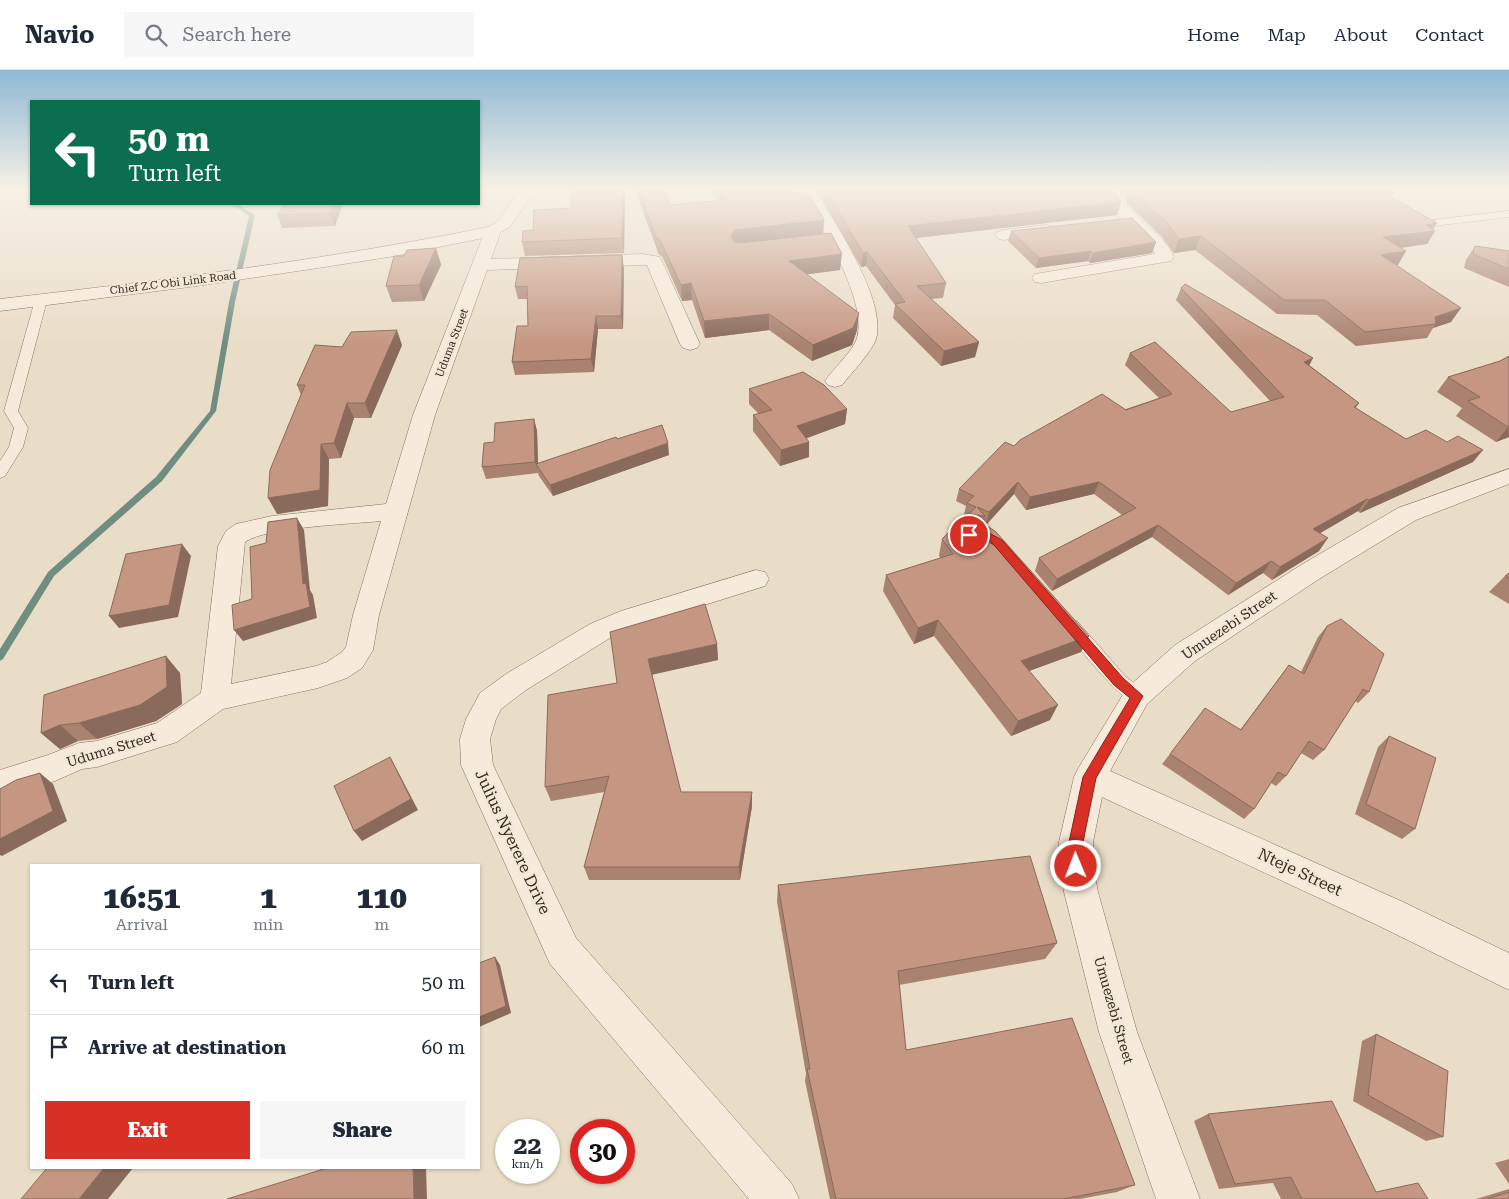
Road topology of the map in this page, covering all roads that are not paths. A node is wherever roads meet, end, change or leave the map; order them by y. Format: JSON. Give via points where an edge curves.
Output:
{"nodes":[{"id":1,"x":457,"y":240,"type":"edge"},
{"id":2,"x":490,"y":240,"type":"edge"},
{"id":3,"x":1153,"y":240,"type":"edge"},
{"id":4,"x":838,"y":241,"type":"joint"},
{"id":5,"x":818,"y":243,"type":"edge"},
{"id":6,"x":482,"y":265,"type":"junction"},
{"id":7,"x":1041,"y":278,"type":"dead end"},
{"id":8,"x":41,"y":300,"type":"junction"},
{"id":9,"x":0,"y":305,"type":"edge"},
{"id":10,"x":690,"y":344,"type":"dead end"},
{"id":11,"x":835,"y":381,"type":"dead end"},
{"id":12,"x":0,"y":473,"type":"edge"},
{"id":13,"x":1509,"y":476,"type":"edge"},
{"id":14,"x":395,"y":511,"type":"junction"},
{"id":15,"x":756,"y":579,"type":"dead end"},
{"id":16,"x":1062,"y":616,"type":"edge"},
{"id":17,"x":1137,"y":696,"type":"junction"},
{"id":18,"x":215,"y":699,"type":"junction"},
{"id":19,"x":1090,"y":777,"type":"junction"},
{"id":20,"x":0,"y":784,"type":"edge"},
{"id":21,"x":1509,"y":972,"type":"edge"},
{"id":22,"x":777,"y":1199,"type":"edge"},
{"id":23,"x":1178,"y":1199,"type":"edge"}],
"edges":[{"from":1,"to":8,"type":"street","name":"Chief Z.C Obi Link Road","via":[[197,281]]},
{"from":2,"to":6,"type":"street","name":"Uduma Street"},
{"from":3,"to":7,"type":"street","via":[[1165,256]]},
{"from":4,"to":5,"type":"street"},
{"from":4,"to":11,"type":"street","via":[[852,269],[866,314],[868,336]]},
{"from":6,"to":10,"type":"street","via":[[654,262]]},
{"from":6,"to":14,"type":"street","name":"Uduma Street","via":[[424,415]]},
{"from":8,"to":9,"type":"street","name":"Chief Z.C Obi Link Road"},
{"from":8,"to":12,"type":"lane","via":[[11,411],[21,428],[16,448]]},
{"from":13,"to":17,"type":"street","name":"Umuezebi Street","via":[[1407,514],[1185,653]]},
{"from":14,"to":18,"type":"street","name":"Uduma Street","via":[[359,650],[352,660],[318,677]]},
{"from":14,"to":18,"type":"street","via":[[272,524],[245,530],[235,537],[231,546]]},
{"from":15,"to":22,"type":"street","name":"Julius Nyerere Drive","via":[[631,618],[600,631],[490,701],[475,739],[477,766],[563,950]]},
{"from":16,"to":17,"type":"lane","via":[[1119,681]]},
{"from":17,"to":19,"type":"street","name":"Umuezebi Street"},
{"from":18,"to":20,"type":"street","name":"Uduma Street","via":[[166,733],[97,754],[79,756]]},
{"from":19,"to":21,"type":"street","name":"Nteje Street","via":[[1389,913]]},
{"from":19,"to":23,"type":"street","name":"Umuezebi Street","via":[[1076,842],[1081,892],[1118,1032]]}]}
